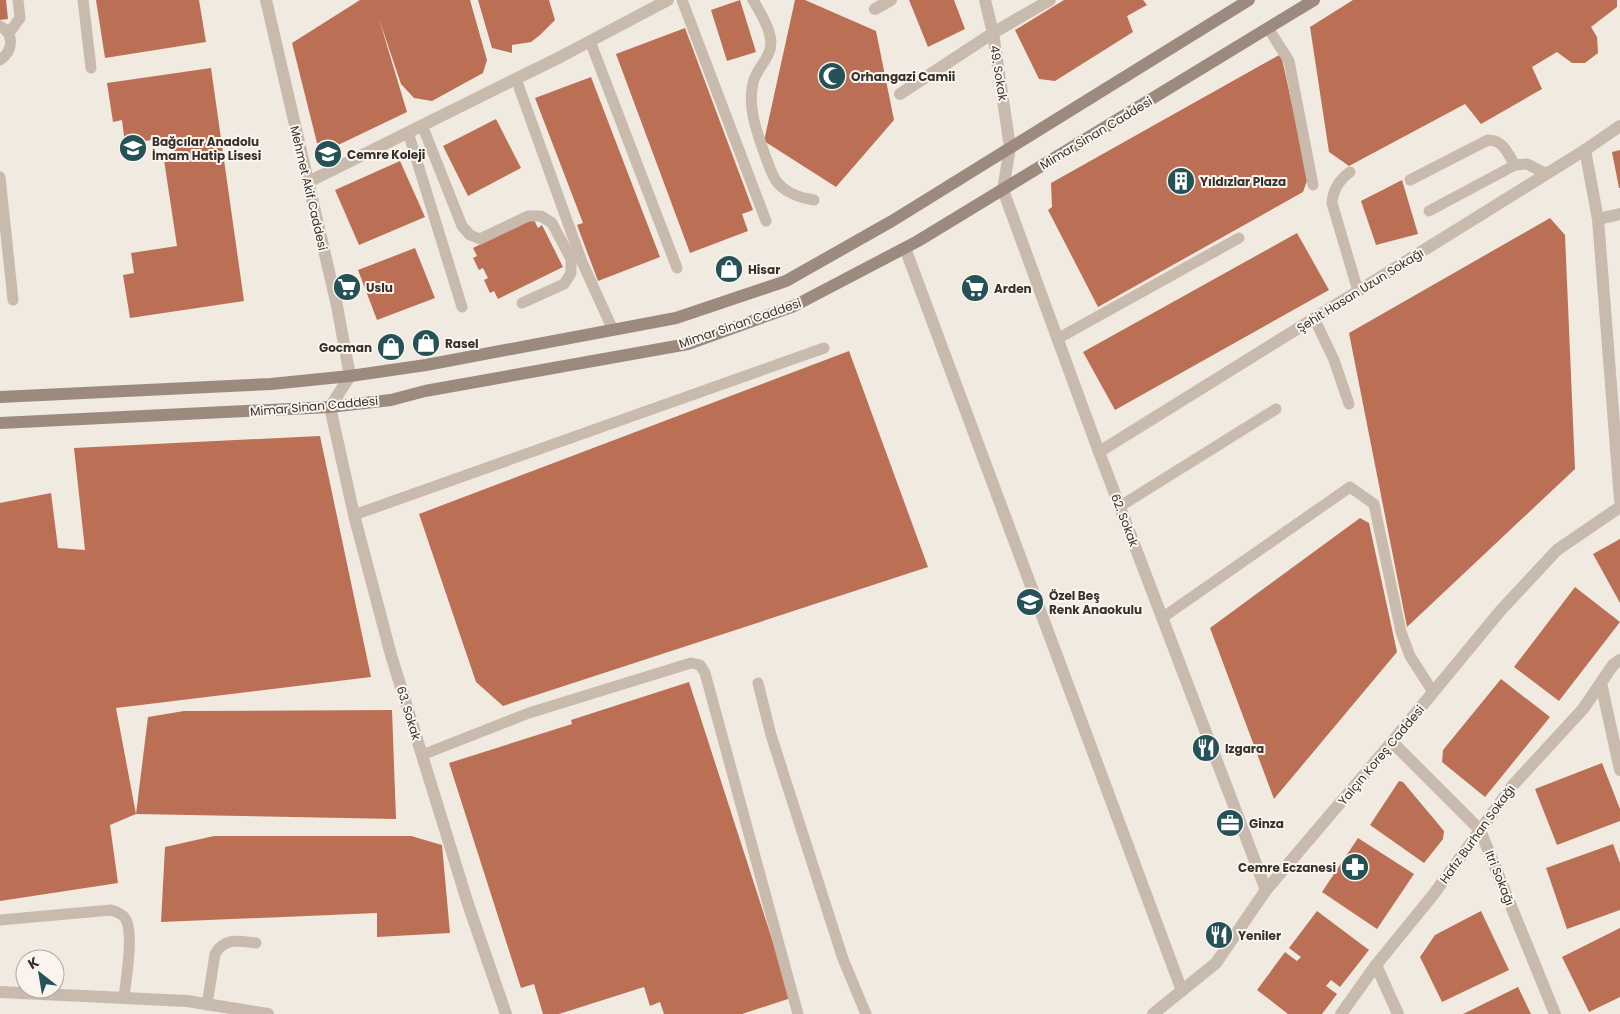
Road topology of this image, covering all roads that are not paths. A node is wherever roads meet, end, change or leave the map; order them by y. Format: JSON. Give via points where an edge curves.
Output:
{"nodes":[{"id":1,"x":18,"y":0,"type":"edge"},
{"id":2,"x":83,"y":0,"type":"edge"},
{"id":3,"x":266,"y":0,"type":"edge"},
{"id":4,"x":668,"y":0,"type":"edge"},
{"id":5,"x":682,"y":0,"type":"edge"},
{"id":6,"x":753,"y":0,"type":"edge"},
{"id":7,"x":891,"y":0,"type":"edge"},
{"id":8,"x":985,"y":0,"type":"edge"},
{"id":9,"x":1050,"y":0,"type":"edge"},
{"id":10,"x":1249,"y":0,"type":"edge"},
{"id":11,"x":1314,"y":0,"type":"edge"},
{"id":12,"x":875,"y":9,"type":"dead end"},
{"id":13,"x":1268,"y":28,"type":"junction"},
{"id":14,"x":4,"y":30,"type":"edge"},
{"id":15,"x":993,"y":33,"type":"junction"},
{"id":16,"x":590,"y":41,"type":"junction"},
{"id":17,"x":0,"y":60,"type":"edge"},
{"id":18,"x":91,"y":68,"type":"dead end"},
{"id":19,"x":516,"y":79,"type":"junction"},
{"id":20,"x":900,"y":94,"type":"dead end"},
{"id":21,"x":422,"y":125,"type":"junction"},
{"id":22,"x":1620,"y":126,"type":"edge"},
{"id":23,"x":408,"y":132,"type":"junction"},
{"id":24,"x":1010,"y":147,"type":"junction"},
{"id":25,"x":1584,"y":150,"type":"junction"},
{"id":26,"x":1515,"y":165,"type":"junction"},
{"id":27,"x":1350,"y":172,"type":"dead end"},
{"id":28,"x":1547,"y":174,"type":"junction"},
{"id":29,"x":0,"y":177,"type":"edge"},
{"id":30,"x":1410,"y":180,"type":"dead end"},
{"id":31,"x":308,"y":182,"type":"junction"},
{"id":32,"x":1313,"y":185,"type":"dead end"},
{"id":33,"x":1003,"y":190,"type":"junction"},
{"id":34,"x":814,"y":200,"type":"dead end"},
{"id":35,"x":1429,"y":211,"type":"dead end"},
{"id":36,"x":1620,"y":214,"type":"edge"},
{"id":37,"x":1598,"y":219,"type":"junction"},
{"id":38,"x":766,"y":221,"type":"dead end"},
{"id":39,"x":1239,"y":238,"type":"dead end"},
{"id":40,"x":906,"y":248,"type":"junction"},
{"id":41,"x":677,"y":268,"type":"dead end"},
{"id":42,"x":1358,"y":291,"type":"junction"},
{"id":43,"x":13,"y":300,"type":"dead end"},
{"id":44,"x":522,"y":304,"type":"dead end"},
{"id":45,"x":462,"y":307,"type":"dead end"},
{"id":46,"x":1314,"y":318,"type":"junction"},
{"id":47,"x":612,"y":330,"type":"junction"},
{"id":48,"x":1057,"y":339,"type":"junction"},
{"id":49,"x":824,"y":348,"type":"dead end"},
{"id":50,"x":1614,"y":357,"type":"edge"},
{"id":51,"x":350,"y":376,"type":"junction"},
{"id":52,"x":0,"y":397,"type":"edge"},
{"id":53,"x":1349,"y":404,"type":"dead end"},
{"id":54,"x":330,"y":407,"type":"junction"},
{"id":55,"x":1276,"y":409,"type":"dead end"},
{"id":56,"x":0,"y":423,"type":"edge"},
{"id":57,"x":1099,"y":452,"type":"junction"},
{"id":58,"x":1620,"y":500,"type":"edge"},
{"id":59,"x":1119,"y":507,"type":"junction"},
{"id":60,"x":1620,"y":507,"type":"edge"},
{"id":61,"x":354,"y":515,"type":"junction"},
{"id":62,"x":1162,"y":618,"type":"junction"},
{"id":63,"x":1620,"y":660,"type":"edge"},
{"id":64,"x":758,"y":683,"type":"dead end"},
{"id":65,"x":1601,"y":683,"type":"junction"},
{"id":66,"x":1433,"y":692,"type":"junction"},
{"id":67,"x":1392,"y":742,"type":"junction"},
{"id":68,"x":422,"y":755,"type":"junction"},
{"id":69,"x":1620,"y":770,"type":"edge"},
{"id":70,"x":1480,"y":830,"type":"junction"},
{"id":71,"x":1266,"y":890,"type":"junction"},
{"id":72,"x":0,"y":920,"type":"edge"},
{"id":73,"x":256,"y":943,"type":"dead end"},
{"id":74,"x":1376,"y":966,"type":"junction"},
{"id":75,"x":1182,"y":991,"type":"junction"},
{"id":76,"x":0,"y":992,"type":"edge"},
{"id":77,"x":124,"y":998,"type":"junction"},
{"id":78,"x":207,"y":1004,"type":"junction"},
{"id":79,"x":188,"y":1008,"type":"edge"},
{"id":80,"x":268,"y":1014,"type":"edge"},
{"id":81,"x":506,"y":1014,"type":"edge"},
{"id":82,"x":798,"y":1014,"type":"edge"},
{"id":83,"x":866,"y":1014,"type":"edge"},
{"id":84,"x":1153,"y":1014,"type":"edge"},
{"id":85,"x":1341,"y":1014,"type":"edge"},
{"id":86,"x":1398,"y":1014,"type":"edge"},
{"id":87,"x":1555,"y":1014,"type":"edge"}],
"edges":[{"from":1,"to":14,"type":"lane","via":[[20,18]]},
{"from":2,"to":18,"type":"lane"},
{"from":3,"to":31,"type":"street","name":"Mehmet Akif Caddesi"},
{"from":4,"to":16,"type":"street"},
{"from":5,"to":38,"type":"lane"},
{"from":6,"to":34,"type":"lane","via":[[768,30],[771,44],[752,86],[754,125],[774,179],[789,192]]},
{"from":7,"to":12,"type":"street"},
{"from":8,"to":15,"type":"street","name":"49. Sokak"},
{"from":9,"to":15,"type":"street"},
{"from":10,"to":24,"type":"main road","name":"Mimar Sinan Caddesi"},
{"from":11,"to":13,"type":"main road","name":"Mimar Sinan Caddesi"},
{"from":13,"to":32,"type":"lane","via":[[1289,61]]},
{"from":13,"to":33,"type":"main road","name":"Mimar Sinan Caddesi"},
{"from":14,"to":17,"type":"lane","via":[[11,46]]},
{"from":15,"to":20,"type":"street"},
{"from":15,"to":24,"type":"street","name":"49. Sokak"},
{"from":16,"to":19,"type":"street"},
{"from":16,"to":41,"type":"lane"},
{"from":19,"to":21,"type":"street"},
{"from":19,"to":47,"type":"lane","via":[[582,262]]},
{"from":21,"to":23,"type":"street"},
{"from":21,"to":44,"type":"lane","via":[[462,226],[470,235],[480,239],[528,216],[541,216],[552,223],[571,259],[571,273],[564,284]]},
{"from":22,"to":25,"type":"street","name":"Şehit Hasan Uzun Sokağı"},
{"from":23,"to":31,"type":"street"},
{"from":23,"to":45,"type":"lane"},
{"from":24,"to":33,"type":"street","name":"62. Sokak"},
{"from":24,"to":47,"type":"main road","name":"Mimar Sinan Caddesi","via":[[892,221],[786,281],[676,318]]},
{"from":25,"to":28,"type":"street","name":"Şehit Hasan Uzun Sokağı"},
{"from":25,"to":37,"type":"street"},
{"from":26,"to":28,"type":"lane","via":[[1527,164]]},
{"from":26,"to":30,"type":"lane","via":[[1501,143],[1488,140]]},
{"from":26,"to":35,"type":"lane"},
{"from":27,"to":42,"type":"lane","via":[[1338,183],[1332,203]]},
{"from":28,"to":42,"type":"street","name":"Şehit Hasan Uzun Sokağı"},
{"from":29,"to":43,"type":"lane"},
{"from":31,"to":51,"type":"street","name":"Mehmet Akif Caddesi"},
{"from":33,"to":40,"type":"main road","name":"Mimar Sinan Caddesi"},
{"from":33,"to":48,"type":"street","name":"62. Sokak"},
{"from":36,"to":37,"type":"street"},
{"from":37,"to":50,"type":"street"},
{"from":39,"to":48,"type":"lane"},
{"from":40,"to":54,"type":"main road","name":"Mimar Sinan Caddesi","via":[[794,306],[688,344],[425,391],[391,400]]},
{"from":40,"to":75,"type":"street"},
{"from":42,"to":46,"type":"street","name":"Şehit Hasan Uzun Sokağı"},
{"from":46,"to":53,"type":"lane","via":[[1334,360]]},
{"from":46,"to":57,"type":"street","name":"Şehit Hasan Uzun Sokağı"},
{"from":47,"to":51,"type":"main road","name":"Mimar Sinan Caddesi"},
{"from":48,"to":57,"type":"street","name":"62. Sokak"},
{"from":49,"to":61,"type":"lane"},
{"from":50,"to":58,"type":"street"},
{"from":51,"to":52,"type":"main road","name":"Mimar Sinan Caddesi","via":[[272,384]]},
{"from":51,"to":54,"type":"street"},
{"from":54,"to":56,"type":"main road","name":"Mimar Sinan Caddesi"},
{"from":54,"to":61,"type":"street","name":"63. Sokak"},
{"from":55,"to":59,"type":"lane"},
{"from":57,"to":59,"type":"street","name":"62. Sokak"},
{"from":59,"to":62,"type":"street","name":"62. Sokak"},
{"from":60,"to":66,"type":"street","name":"Yalçın Koreş Caddesi","via":[[1557,550],[1500,610]]},
{"from":61,"to":68,"type":"street","name":"63. Sokak"},
{"from":62,"to":66,"type":"lane","via":[[1350,487],[1374,504],[1401,632],[1410,656]]},
{"from":62,"to":71,"type":"street","name":"62. Sokak"},
{"from":63,"to":65,"type":"street","name":"Hafız Burhan Sokağı"},
{"from":64,"to":83,"type":"lane","via":[[771,735],[843,959]]},
{"from":65,"to":69,"type":"street"},
{"from":65,"to":70,"type":"street","name":"Hafız Burhan Sokağı","via":[[1583,709],[1513,785]]},
{"from":66,"to":67,"type":"street","name":"Yalçın Koreş Caddesi"},
{"from":67,"to":70,"type":"street","name":"Itri Sokağı"},
{"from":67,"to":71,"type":"street","name":"Yalçın Koreş Caddesi"},
{"from":68,"to":81,"type":"street","name":"63. Sokak"},
{"from":68,"to":82,"type":"lane","via":[[530,713],[691,663],[700,665]]},
{"from":70,"to":74,"type":"street","name":"Hafız Burhan Sokağı"},
{"from":70,"to":87,"type":"street","name":"Itri Sokağı"},
{"from":71,"to":75,"type":"street","name":"Yalçın Koreş Caddesi","via":[[1216,963]]},
{"from":72,"to":77,"type":"lane","via":[[112,910],[119,913],[127,920],[129,933]]},
{"from":73,"to":78,"type":"lane","via":[[233,940],[218,949]]},
{"from":74,"to":85,"type":"street","name":"Hafız Burhan Sokağı"},
{"from":74,"to":86,"type":"street"},
{"from":75,"to":84,"type":"street","name":"Yalçın Koreş Caddesi"},
{"from":76,"to":77,"type":"street"},
{"from":77,"to":79,"type":"street"},
{"from":78,"to":79,"type":"street"},
{"from":78,"to":80,"type":"street"}]}
